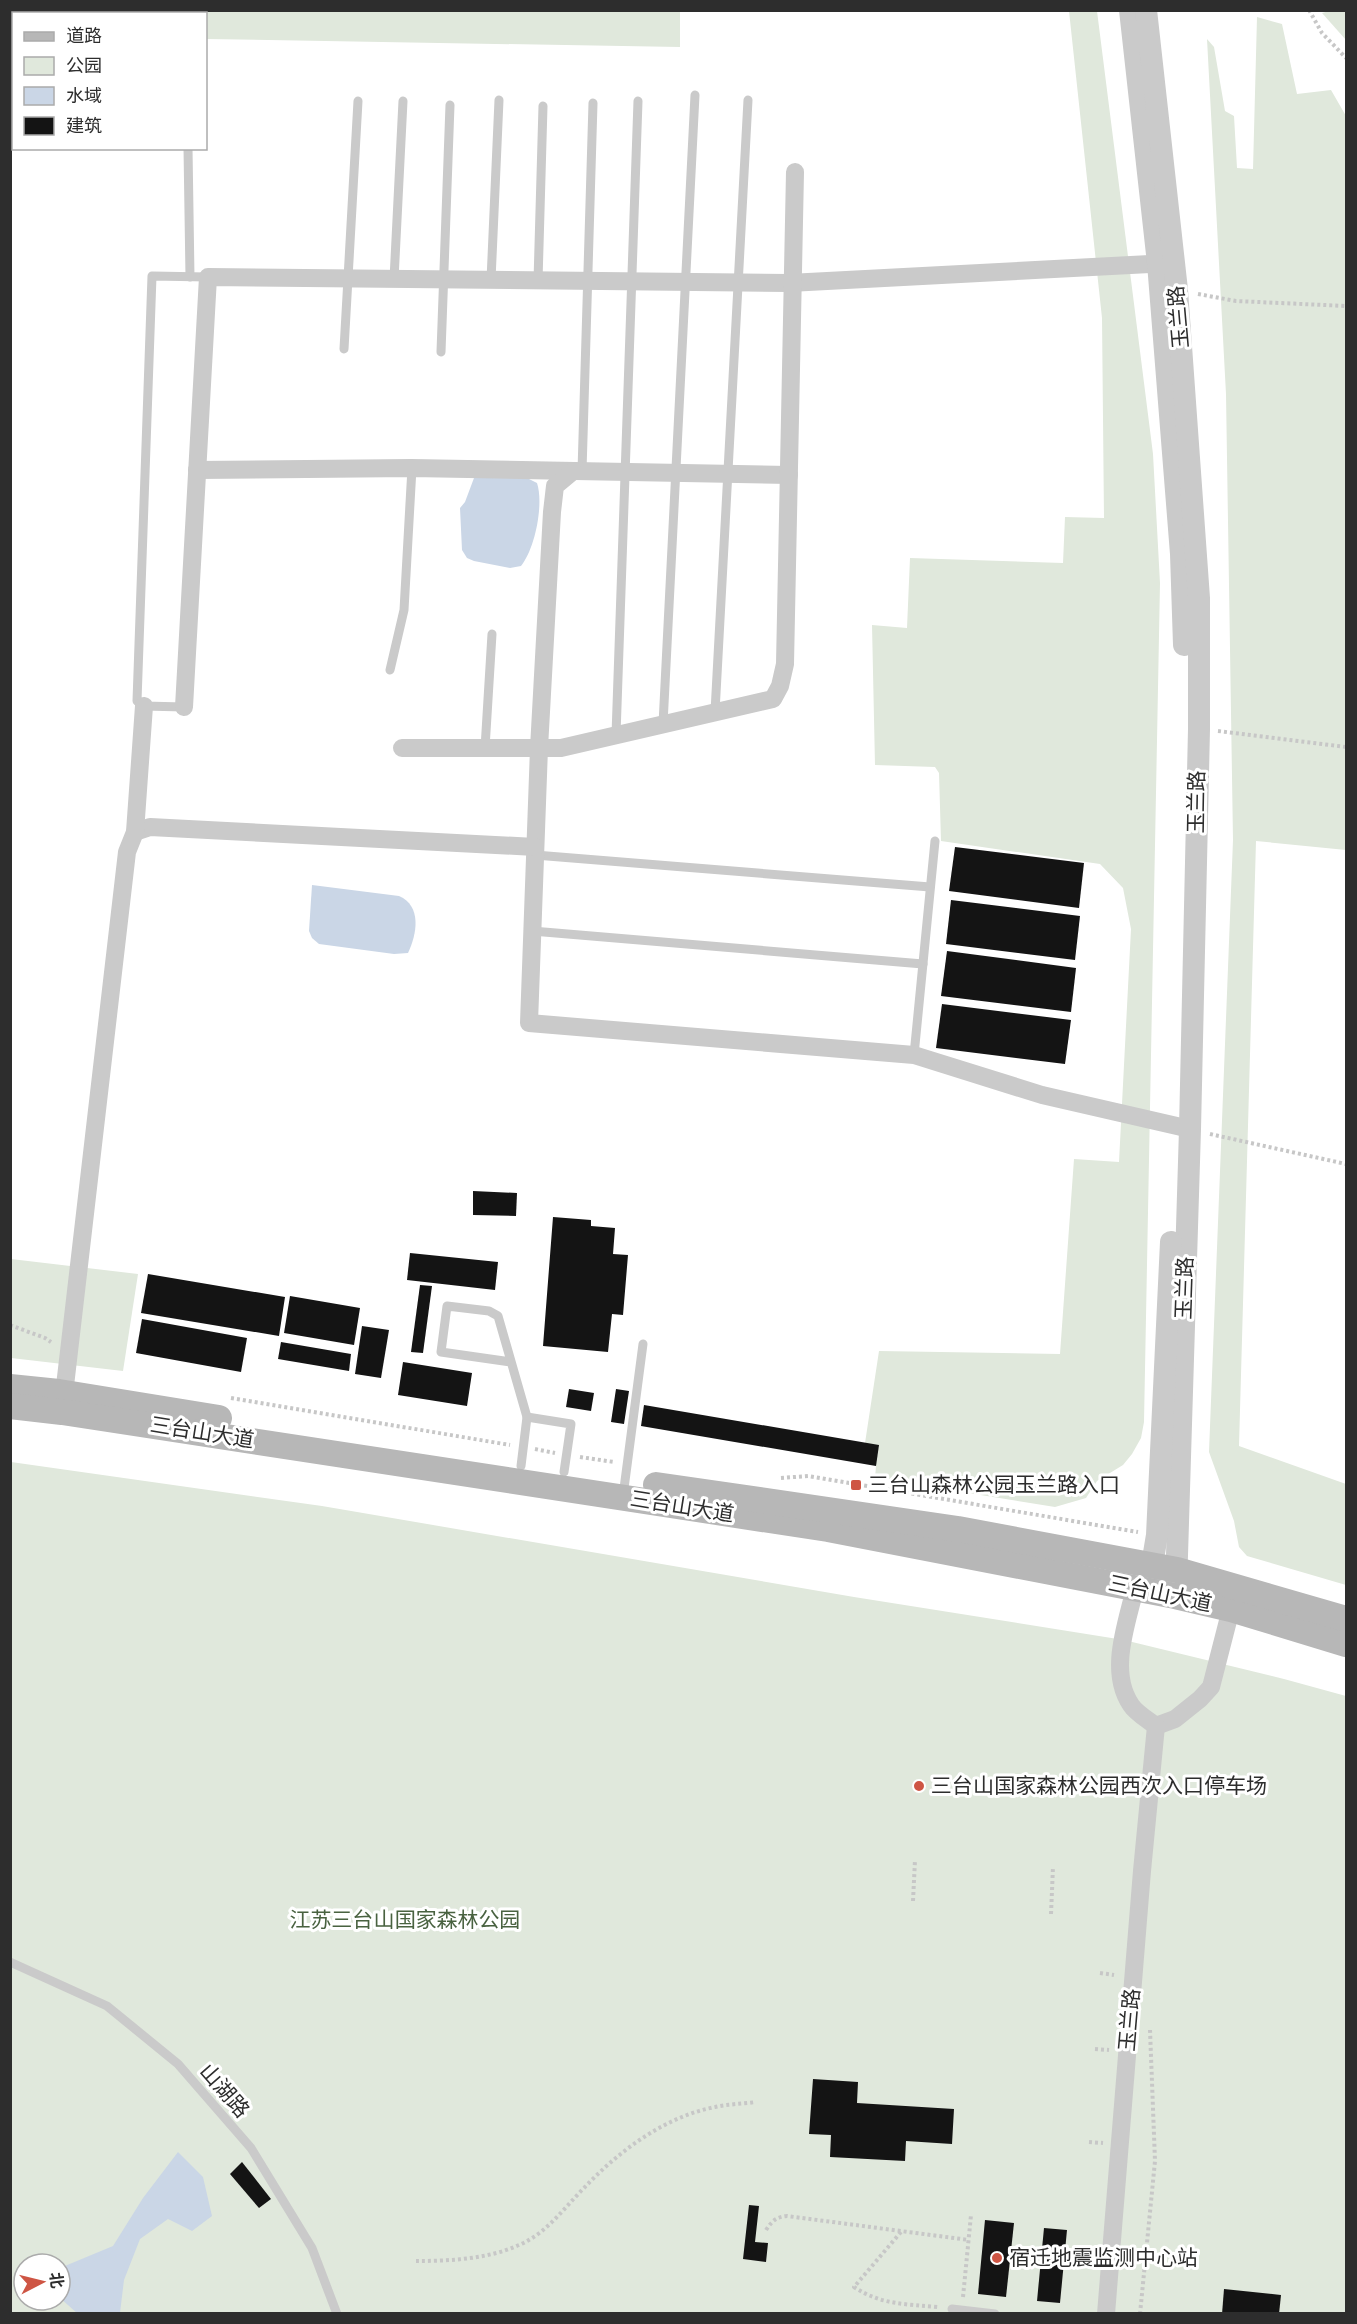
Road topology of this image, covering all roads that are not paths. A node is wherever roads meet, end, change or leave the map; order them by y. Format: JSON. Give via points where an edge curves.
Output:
{"nodes":[{"id":1,"x":1130,"y":10,"type":"edge"},
{"id":2,"x":1146,"y":10,"type":"edge"},
{"id":3,"x":695,"y":95,"type":"dead end"},
{"id":4,"x":358,"y":100,"type":"dead end"},
{"id":5,"x":499,"y":100,"type":"dead end"},
{"id":6,"x":748,"y":100,"type":"dead end"},
{"id":7,"x":404,"y":101,"type":"dead end"},
{"id":8,"x":638,"y":101,"type":"dead end"},
{"id":9,"x":593,"y":103,"type":"dead end"},
{"id":10,"x":450,"y":105,"type":"dead end"},
{"id":11,"x":543,"y":106,"type":"dead end"},
{"id":12,"x":188,"y":150,"type":"edge"},
{"id":13,"x":795,"y":172,"type":"dead end"},
{"id":14,"x":1166,"y":263,"type":"junction"},
{"id":15,"x":199,"y":277,"type":"junction"},
{"id":16,"x":348,"y":279,"type":"junction"},
{"id":17,"x":394,"y":279,"type":"junction"},
{"id":18,"x":444,"y":280,"type":"junction"},
{"id":19,"x":491,"y":280,"type":"junction"},
{"id":20,"x":538,"y":281,"type":"junction"},
{"id":21,"x":588,"y":282,"type":"junction"},
{"id":22,"x":631,"y":282,"type":"junction"},
{"id":23,"x":685,"y":282,"type":"junction"},
{"id":24,"x":738,"y":283,"type":"junction"},
{"id":25,"x":793,"y":283,"type":"junction"},
{"id":26,"x":344,"y":349,"type":"dead end"},
{"id":27,"x":441,"y":352,"type":"dead end"},
{"id":28,"x":412,"y":468,"type":"junction"},
{"id":29,"x":197,"y":470,"type":"junction"},
{"id":30,"x":578,"y":471,"type":"junction"},
{"id":31,"x":625,"y":472,"type":"junction"},
{"id":32,"x":676,"y":473,"type":"junction"},
{"id":33,"x":728,"y":474,"type":"junction"},
{"id":34,"x":789,"y":475,"type":"junction"},
{"id":35,"x":492,"y":634,"type":"dead end"},
{"id":36,"x":390,"y":670,"type":"dead end"},
{"id":37,"x":144,"y":706,"type":"junction"},
{"id":38,"x":184,"y":707,"type":"joint"},
{"id":39,"x":715,"y":712,"type":"junction"},
{"id":40,"x":663,"y":724,"type":"junction"},
{"id":41,"x":616,"y":735,"type":"junction"},
{"id":42,"x":402,"y":748,"type":"dead end"},
{"id":43,"x":485,"y":748,"type":"junction"},
{"id":44,"x":539,"y":748,"type":"junction"},
{"id":45,"x":135,"y":832,"type":"junction"},
{"id":46,"x":935,"y":841,"type":"dead end"},
{"id":47,"x":535,"y":851,"type":"junction"},
{"id":48,"x":930,"y":887,"type":"junction"},
{"id":49,"x":532,"y":930,"type":"junction"},
{"id":50,"x":923,"y":964,"type":"junction"},
{"id":51,"x":914,"y":1055,"type":"junction"},
{"id":52,"x":1184,"y":1128,"type":"junction"},
{"id":53,"x":643,"y":1344,"type":"dead end"},
{"id":54,"x":511,"y":1362,"type":"junction"},
{"id":55,"x":10,"y":1387,"type":"edge"},
{"id":56,"x":64,"y":1392,"type":"junction"},
{"id":57,"x":10,"y":1406,"type":"edge"},
{"id":58,"x":527,"y":1417,"type":"junction"},
{"id":59,"x":522,"y":1456,"type":"junction"},
{"id":60,"x":566,"y":1463,"type":"junction"},
{"id":61,"x":625,"y":1481,"type":"junction"},
{"id":62,"x":1165,"y":1568,"type":"junction"},
{"id":63,"x":1141,"y":1589,"type":"junction"},
{"id":64,"x":1176,"y":1596,"type":"junction"},
{"id":65,"x":1231,"y":1609,"type":"junction"},
{"id":66,"x":1347,"y":1619,"type":"edge"},
{"id":67,"x":1347,"y":1644,"type":"edge"},
{"id":68,"x":1156,"y":1726,"type":"junction"},
{"id":69,"x":10,"y":1962,"type":"edge"},
{"id":70,"x":957,"y":2309,"type":"road end"},
{"id":71,"x":337,"y":2313,"type":"edge"},
{"id":72,"x":995,"y":2313,"type":"edge"},
{"id":73,"x":1106,"y":2313,"type":"edge"}],
"edges":[{"from":1,"to":14,"type":"street","name":"玉兰路"},
{"from":2,"to":14,"type":"street","name":"玉兰路"},
{"from":3,"to":23,"type":"lane"},
{"from":4,"to":16,"type":"lane"},
{"from":5,"to":19,"type":"lane"},
{"from":6,"to":24,"type":"lane"},
{"from":7,"to":17,"type":"lane"},
{"from":8,"to":22,"type":"lane"},
{"from":9,"to":21,"type":"lane"},
{"from":10,"to":18,"type":"lane"},
{"from":11,"to":20,"type":"lane"},
{"from":12,"to":15,"type":"lane"},
{"from":13,"to":25,"type":"street"},
{"from":14,"to":25,"type":"street"},
{"from":14,"to":52,"type":"street","name":"玉兰路","via":[[1184,641]]},
{"from":14,"to":52,"type":"street","name":"玉兰路","via":[[1177,290],[1199,632]]},
{"from":15,"to":16,"type":"street"},
{"from":15,"to":29,"type":"street"},
{"from":15,"to":37,"type":"lane","via":[[152,276],[137,702]]},
{"from":16,"to":17,"type":"street"},
{"from":16,"to":26,"type":"lane"},
{"from":17,"to":18,"type":"street"},
{"from":18,"to":19,"type":"street"},
{"from":18,"to":27,"type":"lane"},
{"from":19,"to":20,"type":"street"},
{"from":20,"to":21,"type":"street"},
{"from":21,"to":22,"type":"street"},
{"from":21,"to":30,"type":"lane"},
{"from":22,"to":23,"type":"street"},
{"from":22,"to":31,"type":"lane"},
{"from":23,"to":24,"type":"street"},
{"from":23,"to":32,"type":"lane"},
{"from":24,"to":25,"type":"street"},
{"from":24,"to":33,"type":"lane"},
{"from":25,"to":34,"type":"street"},
{"from":28,"to":29,"type":"street"},
{"from":28,"to":30,"type":"street"},
{"from":28,"to":36,"type":"lane","via":[[404,610]]},
{"from":29,"to":38,"type":"street"},
{"from":30,"to":31,"type":"street"},
{"from":30,"to":44,"type":"street","via":[[555,486]]},
{"from":31,"to":32,"type":"street"},
{"from":31,"to":41,"type":"lane"},
{"from":32,"to":33,"type":"street"},
{"from":32,"to":40,"type":"lane"},
{"from":33,"to":34,"type":"street"},
{"from":33,"to":39,"type":"lane"},
{"from":34,"to":39,"type":"street","via":[[786,664],[780,686],[773,699]]},
{"from":35,"to":43,"type":"lane"},
{"from":37,"to":38,"type":"lane"},
{"from":37,"to":45,"type":"street"},
{"from":39,"to":40,"type":"street"},
{"from":40,"to":41,"type":"street"},
{"from":41,"to":44,"type":"street","via":[[561,748]]},
{"from":42,"to":43,"type":"street"},
{"from":43,"to":44,"type":"street"},
{"from":44,"to":47,"type":"street"},
{"from":45,"to":47,"type":"street","via":[[150,827]]},
{"from":45,"to":56,"type":"street","via":[[127,852]]},
{"from":46,"to":48,"type":"lane"},
{"from":47,"to":48,"type":"lane"},
{"from":47,"to":49,"type":"street"},
{"from":48,"to":50,"type":"lane"},
{"from":49,"to":50,"type":"lane"},
{"from":49,"to":51,"type":"street","via":[[529,1023]]},
{"from":50,"to":51,"type":"lane"},
{"from":51,"to":52,"type":"street","via":[[1042,1095]]},
{"from":52,"to":62,"type":"street","name":"玉兰路"},
{"from":52,"to":62,"type":"street","name":"玉兰路","via":[[1157,1535]]},
{"from":53,"to":61,"type":"lane"},
{"from":54,"to":54,"type":"lane","via":[[498,1316],[489,1311],[447,1306],[441,1352]]},
{"from":54,"to":58,"type":"lane"},
{"from":55,"to":56,"type":"main road","name":"三台山大道"},
{"from":56,"to":57,"type":"main road","name":"三台山大道"},
{"from":56,"to":59,"type":"main road","name":"三台山大道"},
{"from":56,"to":61,"type":"main road","name":"三台山大道"},
{"from":58,"to":59,"type":"lane"},
{"from":58,"to":60,"type":"lane","via":[[571,1424]]},
{"from":59,"to":60,"type":"main road","name":"三台山大道"},
{"from":60,"to":61,"type":"main road","name":"三台山大道"},
{"from":61,"to":62,"type":"main road","name":"三台山大道","via":[[958,1529]]},
{"from":61,"to":63,"type":"main road","name":"三台山大道","via":[[828,1529]]},
{"from":62,"to":63,"type":"street","name":"玉兰路"},
{"from":62,"to":64,"type":"street","name":"玉兰路"},
{"from":62,"to":66,"type":"main road","name":"三台山大道"},
{"from":63,"to":64,"type":"main road","name":"三台山大道"},
{"from":63,"to":68,"type":"street","name":"玉兰路","via":[[1120,1657],[1123,1685],[1131,1706]]},
{"from":64,"to":65,"type":"main road","name":"三台山大道"},
{"from":65,"to":67,"type":"main road","name":"三台山大道"},
{"from":65,"to":68,"type":"street","via":[[1211,1687],[1175,1719]]},
{"from":68,"to":73,"type":"street","name":"玉兰路"},
{"from":69,"to":71,"type":"lane","name":"山湖路","via":[[107,2006],[178,2064],[251,2148],[312,2248]]},
{"from":70,"to":72,"type":"lane"}]}
